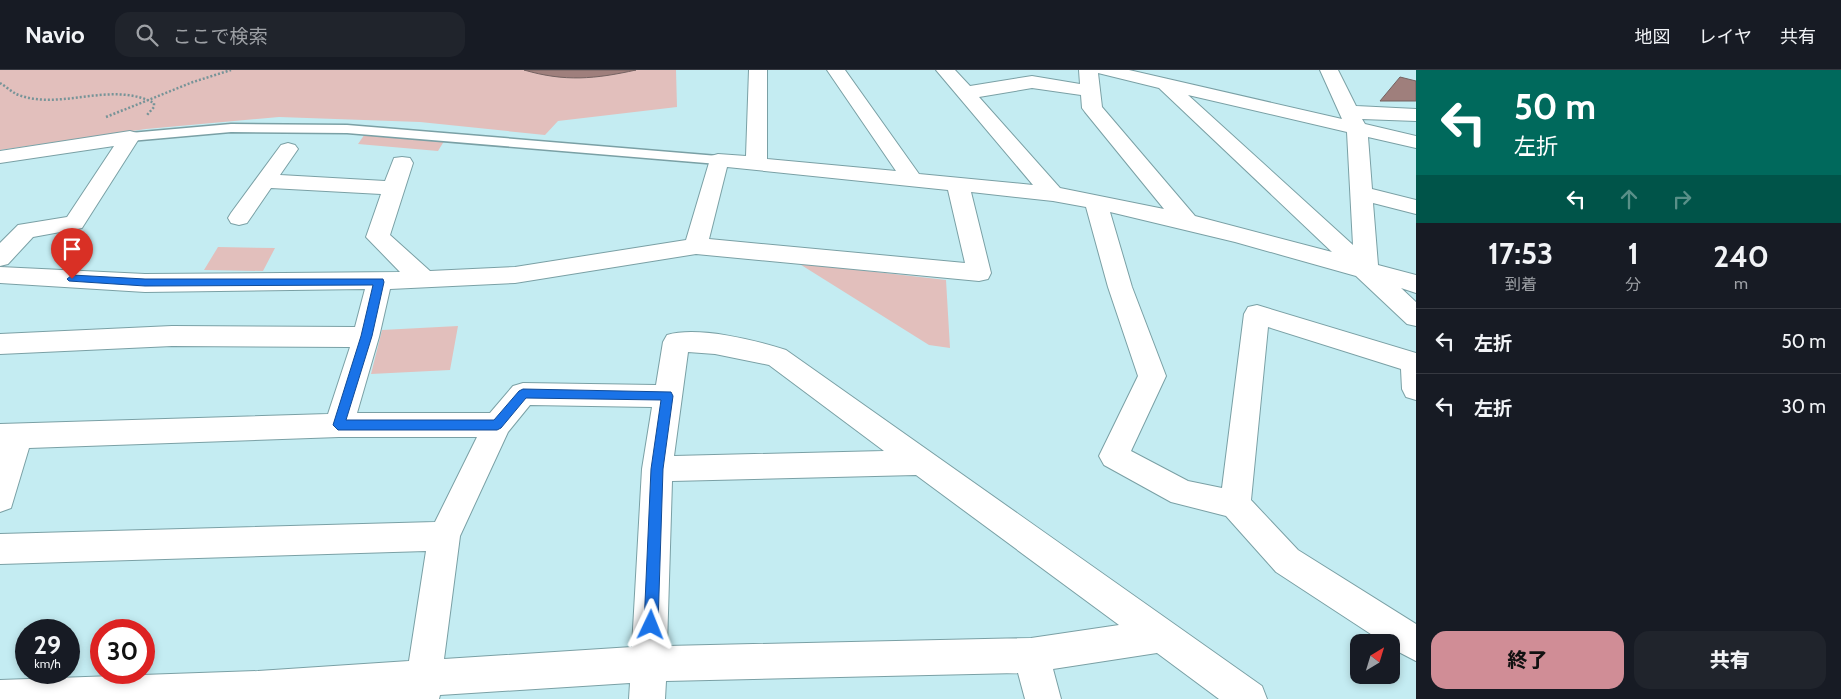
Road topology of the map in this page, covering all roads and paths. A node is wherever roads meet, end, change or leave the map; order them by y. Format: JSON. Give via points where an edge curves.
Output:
{"nodes":[{"id":1,"x":231,"y":70,"type":"edge"},
{"id":2,"x":758,"y":70,"type":"edge"},
{"id":3,"x":836,"y":70,"type":"edge"},
{"id":4,"x":945,"y":70,"type":"edge"},
{"id":5,"x":1088,"y":70,"type":"edge"},
{"id":6,"x":1105,"y":70,"type":"edge"},
{"id":7,"x":1329,"y":70,"type":"edge"},
{"id":8,"x":0,"y":83,"type":"edge"},
{"id":9,"x":1166,"y":85,"type":"junction"},
{"id":10,"x":1090,"y":91,"type":"junction"},
{"id":11,"x":965,"y":93,"type":"junction"},
{"id":12,"x":149,"y":99,"type":"junction"},
{"id":13,"x":1416,"y":115,"type":"edge"},
{"id":14,"x":100,"y":120,"type":"dead end"},
{"id":15,"x":1353,"y":121,"type":"junction"},
{"id":16,"x":130,"y":137,"type":"junction"},
{"id":17,"x":1416,"y":142,"type":"edge"},
{"id":18,"x":288,"y":149,"type":"dead end"},
{"id":19,"x":0,"y":157,"type":"edge"},
{"id":20,"x":718,"y":160,"type":"junction"},
{"id":21,"x":402,"y":163,"type":"dead end"},
{"id":22,"x":756,"y":164,"type":"junction"},
{"id":23,"x":912,"y":179,"type":"junction"},
{"id":24,"x":265,"y":181,"type":"junction"},
{"id":25,"x":958,"y":185,"type":"junction"},
{"id":26,"x":394,"y":188,"type":"junction"},
{"id":27,"x":1361,"y":193,"type":"junction"},
{"id":28,"x":1053,"y":194,"type":"junction"},
{"id":29,"x":1096,"y":201,"type":"junction"},
{"id":30,"x":1416,"y":207,"type":"edge"},
{"id":31,"x":239,"y":218,"type":"dead end"},
{"id":32,"x":1186,"y":222,"type":"junction"},
{"id":33,"x":696,"y":246,"type":"junction"},
{"id":34,"x":2,"y":253,"type":"edge"},
{"id":35,"x":1366,"y":270,"type":"junction"},
{"id":36,"x":0,"y":275,"type":"edge"},
{"id":37,"x":424,"y":280,"type":"junction"},
{"id":38,"x":379,"y":282,"type":"junction"},
{"id":39,"x":1416,"y":284,"type":"edge"},
{"id":40,"x":1416,"y":317,"type":"edge"},
{"id":41,"x":366,"y":336,"type":"junction"},
{"id":42,"x":0,"y":344,"type":"edge"},
{"id":43,"x":1415,"y":372,"type":"edge"},
{"id":44,"x":667,"y":396,"type":"junction"},
{"id":45,"x":338,"y":425,"type":"junction"},
{"id":46,"x":497,"y":425,"type":"junction"},
{"id":47,"x":8,"y":436,"type":"edge"},
{"id":48,"x":922,"y":462,"type":"junction"},
{"id":49,"x":657,"y":469,"type":"junction"},
{"id":50,"x":0,"y":499,"type":"edge"},
{"id":51,"x":1235,"y":504,"type":"junction"},
{"id":52,"x":444,"y":536,"type":"junction"},
{"id":53,"x":0,"y":549,"type":"edge"},
{"id":54,"x":1160,"y":636,"type":"junction"},
{"id":55,"x":1416,"y":644,"type":"edge"},
{"id":56,"x":1031,"y":655,"type":"junction"},
{"id":57,"x":649,"y":664,"type":"junction"},
{"id":58,"x":422,"y":688,"type":"edge"},
{"id":59,"x":256,"y":694,"type":"edge"},
{"id":60,"x":94,"y":697,"type":"edge"},
{"id":61,"x":0,"y":698,"type":"edge"},
{"id":62,"x":647,"y":699,"type":"edge"},
{"id":63,"x":1043,"y":699,"type":"edge"},
{"id":64,"x":1249,"y":699,"type":"edge"}],
"edges":[{"from":1,"to":12,"type":"path"},
{"from":2,"to":22,"type":"street"},
{"from":3,"to":23,"type":"street"},
{"from":4,"to":11,"type":"street"},
{"from":5,"to":10,"type":"street"},
{"from":6,"to":9,"type":"street"},
{"from":7,"to":15,"type":"street"},
{"from":8,"to":12,"type":"path","via":[[10,91],[44,99],[122,94]]},
{"from":9,"to":15,"type":"street"},
{"from":9,"to":35,"type":"street"},
{"from":10,"to":11,"type":"street","via":[[1032,82]]},
{"from":10,"to":32,"type":"street","via":[[1092,108]]},
{"from":11,"to":28,"type":"street"},
{"from":12,"to":14,"type":"path"},
{"from":13,"to":15,"type":"street"},
{"from":15,"to":17,"type":"street"},
{"from":15,"to":27,"type":"street"},
{"from":16,"to":19,"type":"street"},
{"from":16,"to":20,"type":"lane","via":[[231,128],[347,129]]},
{"from":16,"to":34,"type":"street","via":[[74,224],[26,230]]},
{"from":18,"to":24,"type":"street"},
{"from":20,"to":22,"type":"street"},
{"from":20,"to":33,"type":"street"},
{"from":21,"to":26,"type":"street"},
{"from":22,"to":23,"type":"street"},
{"from":23,"to":25,"type":"street"},
{"from":24,"to":26,"type":"street"},
{"from":24,"to":31,"type":"street"},
{"from":25,"to":28,"type":"street"},
{"from":25,"to":33,"type":"street","via":[[979,273]]},
{"from":26,"to":37,"type":"street","via":[[378,237]]},
{"from":27,"to":30,"type":"street"},
{"from":27,"to":35,"type":"street"},
{"from":28,"to":29,"type":"street"},
{"from":29,"to":32,"type":"street"},
{"from":29,"to":51,"type":"street","via":[[1120,287],[1152,376],[1114,456],[1182,493]]},
{"from":32,"to":35,"type":"street"},
{"from":33,"to":37,"type":"street","via":[[515,275]]},
{"from":35,"to":39,"type":"street"},
{"from":35,"to":40,"type":"street"},
{"from":36,"to":38,"type":"street","via":[[145,283]]},
{"from":37,"to":38,"type":"street"},
{"from":38,"to":41,"type":"street"},
{"from":41,"to":42,"type":"street","via":[[172,336]]},
{"from":41,"to":45,"type":"street"},
{"from":43,"to":51,"type":"street","via":[[1257,314]]},
{"from":44,"to":46,"type":"street","via":[[523,394]]},
{"from":44,"to":48,"type":"street","via":[[676,342],[715,344],[777,357]]},
{"from":44,"to":49,"type":"street"},
{"from":45,"to":46,"type":"street"},
{"from":45,"to":47,"type":"street"},
{"from":46,"to":52,"type":"street"},
{"from":47,"to":50,"type":"street"},
{"from":48,"to":49,"type":"street"},
{"from":48,"to":54,"type":"street"},
{"from":49,"to":57,"type":"street"},
{"from":51,"to":55,"type":"street","via":[[1288,561]]},
{"from":52,"to":53,"type":"street"},
{"from":52,"to":58,"type":"street"},
{"from":54,"to":56,"type":"street"},
{"from":54,"to":64,"type":"street"},
{"from":56,"to":57,"type":"street"},
{"from":56,"to":63,"type":"street"},
{"from":57,"to":58,"type":"street"},
{"from":57,"to":62,"type":"street"},
{"from":58,"to":59,"type":"street"},
{"from":59,"to":60,"type":"street"},
{"from":60,"to":61,"type":"street"}]}
